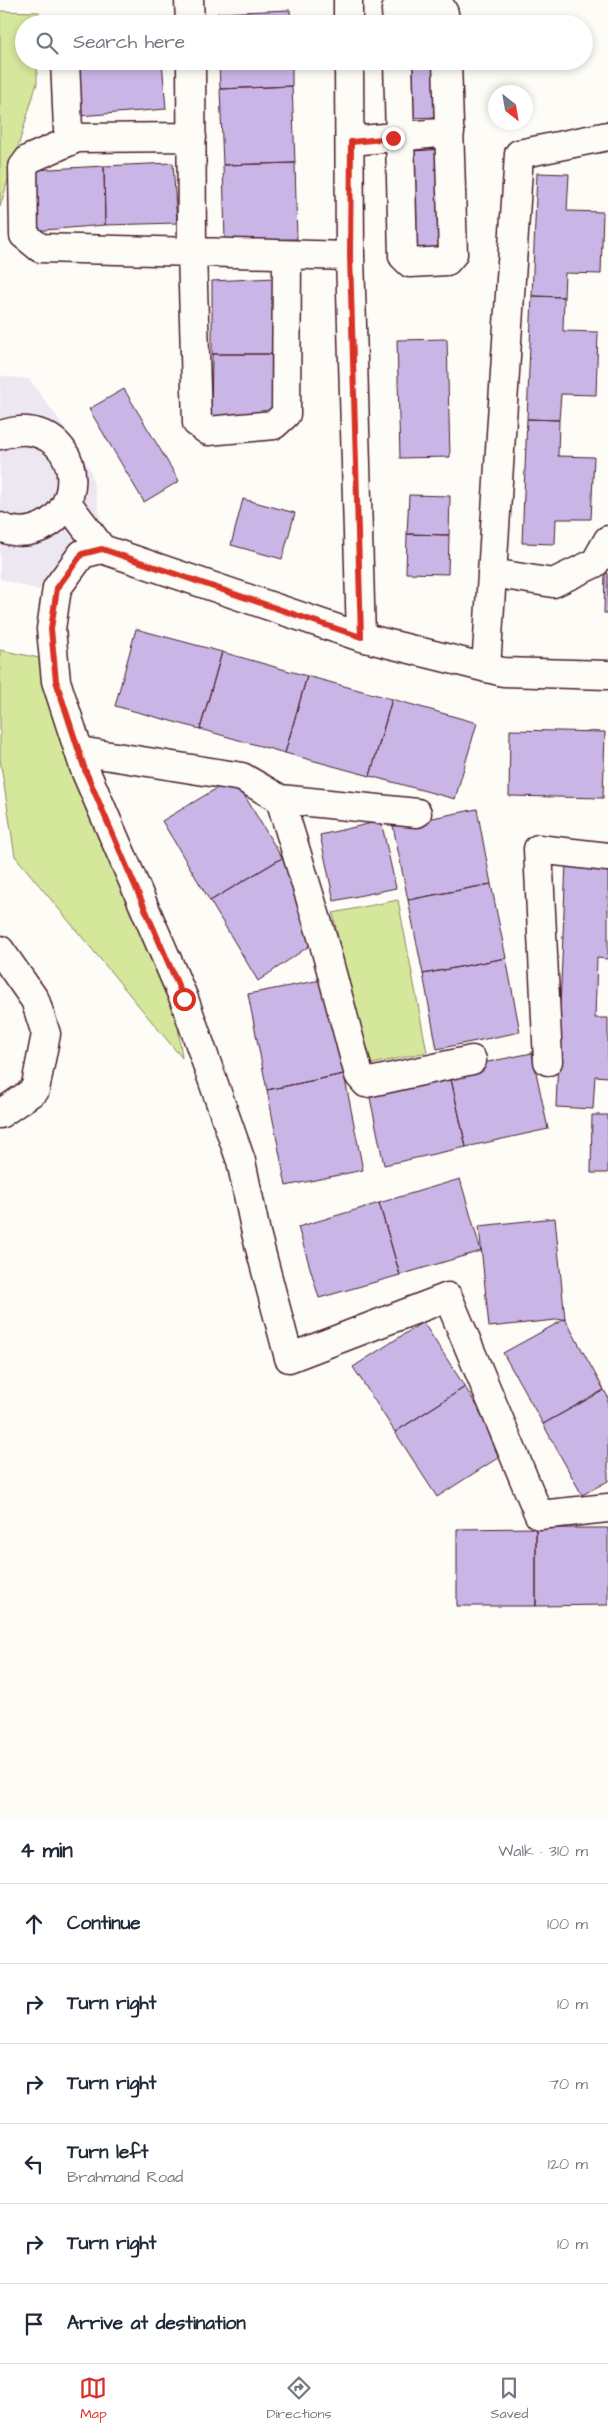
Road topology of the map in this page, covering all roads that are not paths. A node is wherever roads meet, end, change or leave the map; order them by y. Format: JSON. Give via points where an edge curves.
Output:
{"nodes":[{"id":1,"x":189,"y":0,"type":"edge"},
{"id":2,"x":348,"y":0,"type":"edge"},
{"id":3,"x":190,"y":15,"type":"edge"},
{"id":4,"x":348,"y":15,"type":"edge"},
{"id":5,"x":396,"y":15,"type":"edge"},
{"id":6,"x":444,"y":15,"type":"edge"},
{"id":7,"x":65,"y":70,"type":"edge"},
{"id":8,"x":191,"y":70,"type":"edge"},
{"id":9,"x":349,"y":70,"type":"edge"},
{"id":10,"x":398,"y":70,"type":"edge"},
{"id":11,"x":447,"y":70,"type":"edge"},
{"id":12,"x":450,"y":132,"type":"junction"},
{"id":13,"x":608,"y":136,"type":"edge"},
{"id":14,"x":192,"y":137,"type":"junction"},
{"id":15,"x":401,"y":137,"type":"junction"},
{"id":16,"x":78,"y":138,"type":"junction"},
{"id":17,"x":351,"y":142,"type":"junction"},
{"id":18,"x":192,"y":252,"type":"junction"},
{"id":19,"x":287,"y":255,"type":"junction"},
{"id":20,"x":350,"y":256,"type":"junction"},
{"id":21,"x":0,"y":435,"type":"edge"},
{"id":22,"x":67,"y":503,"type":"junction"},
{"id":23,"x":0,"y":527,"type":"edge"},
{"id":24,"x":608,"y":540,"type":"edge"},
{"id":25,"x":102,"y":549,"type":"junction"},
{"id":26,"x":492,"y":573,"type":"junction"},
{"id":27,"x":361,"y":637,"type":"junction"},
{"id":28,"x":486,"y":668,"type":"junction"},
{"id":29,"x":608,"y":675,"type":"edge"},
{"id":30,"x":79,"y":751,"type":"junction"},
{"id":31,"x":280,"y":799,"type":"junction"},
{"id":32,"x":418,"y":812,"type":"dead end"},
{"id":33,"x":608,"y":857,"type":"edge"},
{"id":34,"x":0,"y":950,"type":"edge"},
{"id":35,"x":472,"y":1060,"type":"dead end"},
{"id":36,"x":548,"y":1061,"type":"dead end"},
{"id":37,"x":0,"y":1114,"type":"edge"},
{"id":38,"x":608,"y":1508,"type":"edge"}],
"edges":[{"from":1,"to":3,"type":"street"},
{"from":2,"to":4,"type":"street"},
{"from":5,"to":6,"type":"street","via":[[396,10],[402,6],[439,4]]},
{"from":7,"to":16,"type":"street","via":[[68,129]]},
{"from":8,"to":14,"type":"street"},
{"from":9,"to":17,"type":"street"},
{"from":10,"to":15,"type":"street"},
{"from":11,"to":12,"type":"street"},
{"from":12,"to":15,"type":"street"},
{"from":12,"to":15,"type":"street","via":[[453,254],[447,261],[410,264],[403,256]]},
{"from":13,"to":26,"type":"street","via":[[519,154]]},
{"from":14,"to":16,"type":"street"},
{"from":14,"to":18,"type":"street"},
{"from":15,"to":17,"type":"street"},
{"from":16,"to":18,"type":"street","via":[[29,159],[23,167],[24,235],[40,248]]},
{"from":17,"to":20,"type":"street"},
{"from":18,"to":19,"type":"street"},
{"from":18,"to":19,"type":"street","via":[[197,423],[208,430],[274,425],[286,414]]},
{"from":19,"to":20,"type":"street"},
{"from":20,"to":27,"type":"street"},
{"from":21,"to":22,"type":"street","via":[[17,431],[35,432],[51,440],[63,452],[71,468],[72,486]]},
{"from":22,"to":23,"type":"street","via":[[57,518],[42,528],[25,532]]},
{"from":22,"to":25,"type":"street"},
{"from":24,"to":26,"type":"street","via":[[595,564],[553,584]]},
{"from":25,"to":27,"type":"street"},
{"from":25,"to":30,"type":"street","via":[[82,554],[57,588],[51,629],[56,681]]},
{"from":26,"to":28,"type":"street"},
{"from":27,"to":28,"type":"street"},
{"from":28,"to":29,"type":"street","via":[[503,672]]},
{"from":30,"to":31,"type":"street","via":[[242,777]]},
{"from":30,"to":38,"type":"street","via":[[184,999],[241,1161],[289,1358],[448,1297],[539,1514]]},
{"from":31,"to":32,"type":"street"},
{"from":31,"to":35,"type":"street","via":[[323,940],[358,1075],[366,1083]]},
{"from":33,"to":36,"type":"street","via":[[538,849]]},
{"from":34,"to":37,"type":"street","via":[[35,1000],[46,1034],[35,1090]]}]}
